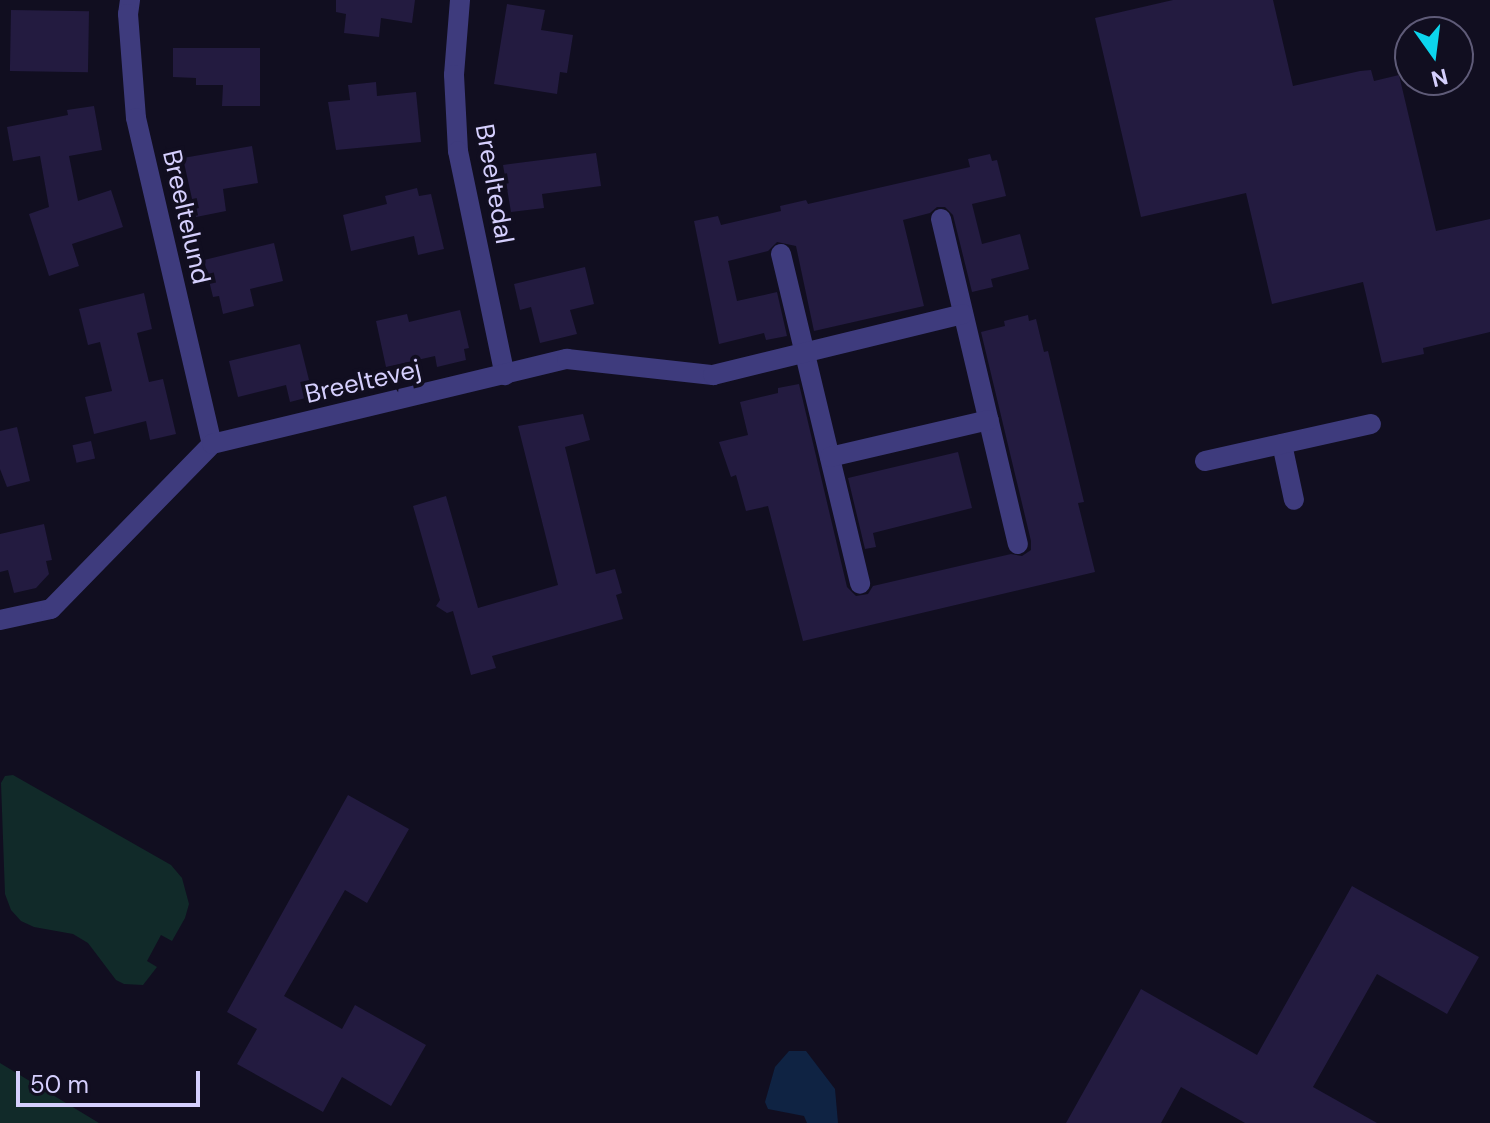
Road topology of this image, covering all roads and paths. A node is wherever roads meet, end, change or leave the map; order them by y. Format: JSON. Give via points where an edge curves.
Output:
{"nodes":[{"id":1,"x":130,"y":0,"type":"edge"},
{"id":2,"x":460,"y":0,"type":"edge"},
{"id":3,"x":941,"y":219,"type":"dead end"},
{"id":4,"x":781,"y":254,"type":"dead end"},
{"id":5,"x":963,"y":314,"type":"junction"},
{"id":6,"x":804,"y":352,"type":"junction"},
{"id":7,"x":505,"y":375,"type":"junction"},
{"id":8,"x":989,"y":420,"type":"junction"},
{"id":9,"x":1371,"y":424,"type":"dead end"},
{"id":10,"x":212,"y":444,"type":"junction"},
{"id":11,"x":1282,"y":444,"type":"junction"},
{"id":12,"x":830,"y":457,"type":"junction"},
{"id":13,"x":1205,"y":461,"type":"dead end"},
{"id":14,"x":1294,"y":500,"type":"dead end"},
{"id":15,"x":1018,"y":544,"type":"dead end"},
{"id":16,"x":860,"y":584,"type":"dead end"},
{"id":17,"x":0,"y":620,"type":"edge"}],
"edges":[{"from":1,"to":10,"type":"street","name":"Breeltelund","via":[[136,118]]},
{"from":2,"to":7,"type":"street","name":"Breeltedal","via":[[454,75],[458,151]]},
{"from":3,"to":5,"type":"street"},
{"from":4,"to":6,"type":"street"},
{"from":5,"to":6,"type":"street","name":"Breeltevej"},
{"from":5,"to":8,"type":"street"},
{"from":6,"to":7,"type":"street","name":"Breeltevej","via":[[713,375],[567,359]]},
{"from":6,"to":12,"type":"street"},
{"from":7,"to":10,"type":"street","name":"Breeltevej"},
{"from":8,"to":12,"type":"street"},
{"from":8,"to":15,"type":"street"},
{"from":9,"to":11,"type":"street"},
{"from":10,"to":17,"type":"street","via":[[51,609]]},
{"from":11,"to":13,"type":"street"},
{"from":11,"to":14,"type":"street"},
{"from":12,"to":16,"type":"street"}]}
